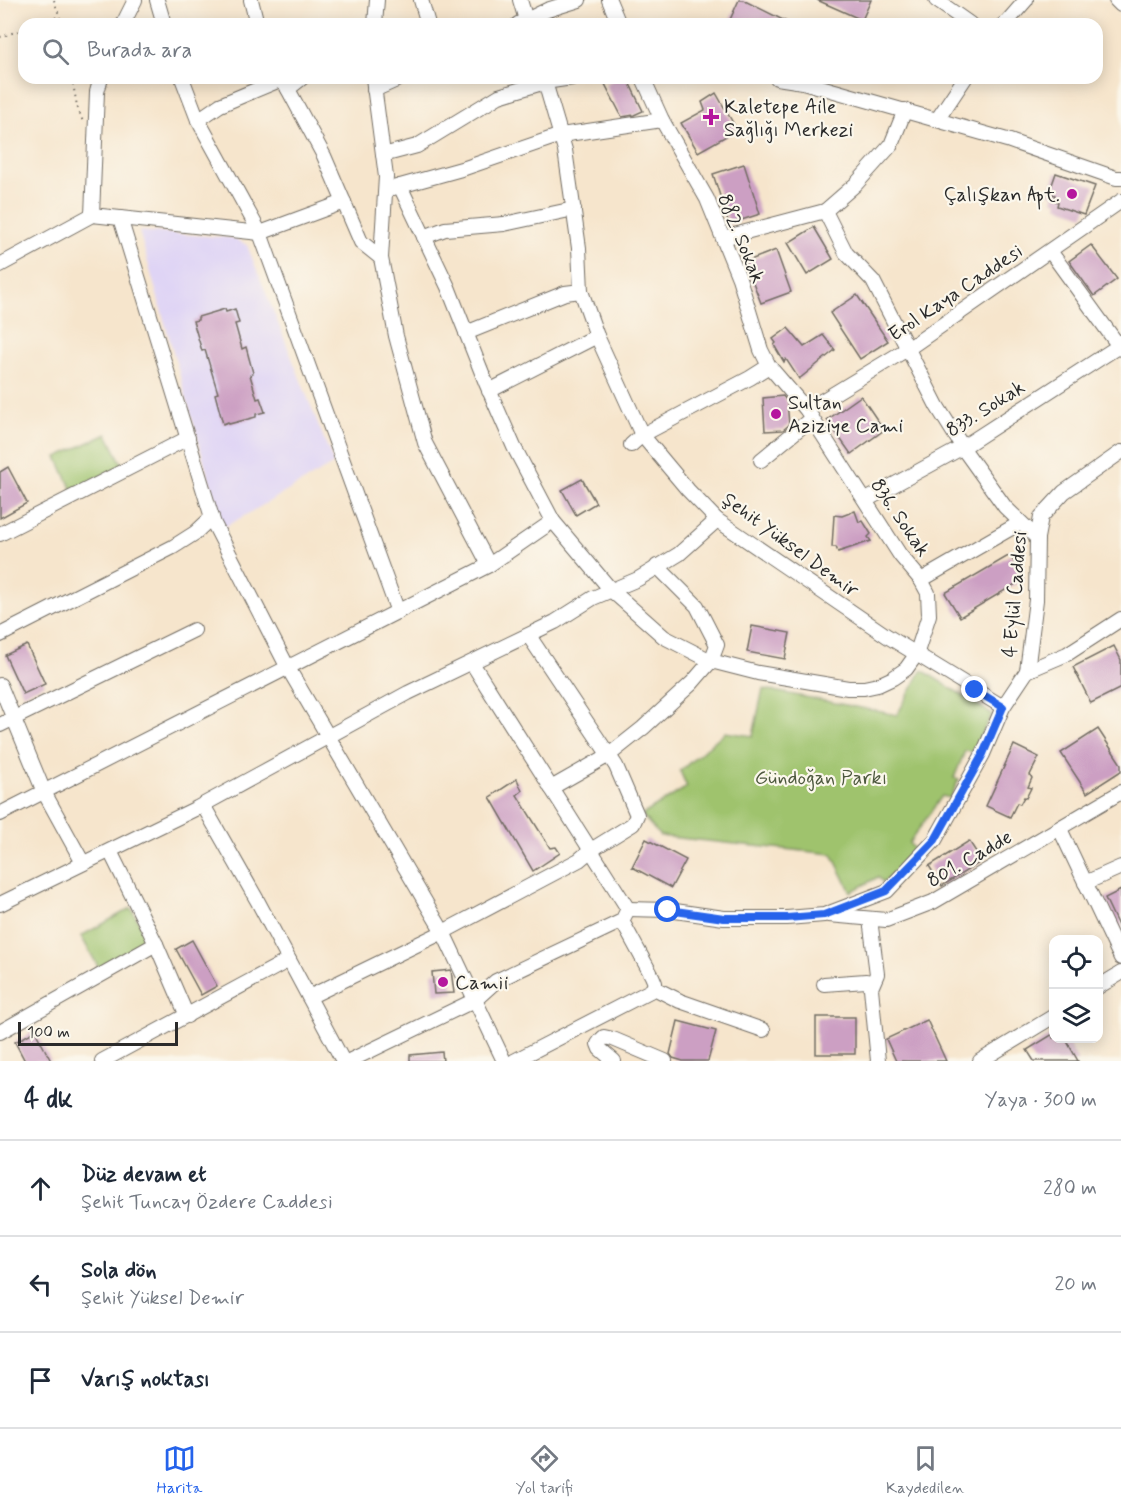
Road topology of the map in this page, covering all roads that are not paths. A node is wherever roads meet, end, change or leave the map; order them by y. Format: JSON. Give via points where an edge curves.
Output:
{"nodes":[{"id":1,"x":135,"y":0,"type":"edge"},
{"id":2,"x":157,"y":0,"type":"edge"},
{"id":3,"x":253,"y":0,"type":"edge"},
{"id":4,"x":377,"y":0,"type":"edge"},
{"id":5,"x":421,"y":0,"type":"edge"},
{"id":6,"x":520,"y":0,"type":"edge"},
{"id":7,"x":579,"y":0,"type":"edge"},
{"id":8,"x":609,"y":0,"type":"edge"},
{"id":9,"x":936,"y":0,"type":"edge"},
{"id":10,"x":1026,"y":0,"type":"edge"},
{"id":11,"x":1116,"y":0,"type":"edge"},
{"id":12,"x":1121,"y":5,"type":"edge"},
{"id":13,"x":126,"y":18,"type":"edge"},
{"id":14,"x":162,"y":18,"type":"edge"},
{"id":15,"x":256,"y":18,"type":"edge"},
{"id":16,"x":376,"y":18,"type":"edge"},
{"id":17,"x":426,"y":18,"type":"edge"},
{"id":18,"x":522,"y":18,"type":"edge"},
{"id":19,"x":530,"y":18,"type":"edge"},
{"id":20,"x":616,"y":18,"type":"edge"},
{"id":21,"x":962,"y":18,"type":"edge"},
{"id":22,"x":1010,"y":18,"type":"edge"},
{"id":23,"x":99,"y":84,"type":"edge"},
{"id":24,"x":184,"y":84,"type":"edge"},
{"id":25,"x":278,"y":84,"type":"edge"},
{"id":26,"x":285,"y":84,"type":"edge"},
{"id":27,"x":374,"y":84,"type":"edge"},
{"id":28,"x":539,"y":84,"type":"edge"},
{"id":29,"x":546,"y":84,"type":"edge"},
{"id":30,"x":646,"y":84,"type":"edge"},
{"id":31,"x":809,"y":84,"type":"edge"},
{"id":32,"x":961,"y":84,"type":"edge"},
{"id":33,"x":905,"y":110,"type":"junction"},
{"id":34,"x":198,"y":120,"type":"junction"},
{"id":35,"x":663,"y":120,"type":"junction"},
{"id":36,"x":937,"y":120,"type":"junction"},
{"id":37,"x":561,"y":135,"type":"junction"},
{"id":38,"x":383,"y":155,"type":"junction"},
{"id":39,"x":1121,"y":178,"type":"edge"},
{"id":40,"x":400,"y":186,"type":"junction"},
{"id":41,"x":385,"y":190,"type":"junction"},
{"id":42,"x":1121,"y":201,"type":"edge"},
{"id":43,"x":344,"y":202,"type":"junction"},
{"id":44,"x":574,"y":209,"type":"junction"},
{"id":45,"x":825,"y":211,"type":"junction"},
{"id":46,"x":92,"y":215,"type":"junction"},
{"id":47,"x":120,"y":218,"type":"junction"},
{"id":48,"x":260,"y":233,"type":"junction"},
{"id":49,"x":424,"y":237,"type":"junction"},
{"id":50,"x":723,"y":238,"type":"junction"},
{"id":51,"x":1050,"y":251,"type":"junction"},
{"id":52,"x":381,"y":258,"type":"junction"},
{"id":53,"x":0,"y":265,"type":"edge"},
{"id":54,"x":581,"y":291,"type":"junction"},
{"id":55,"x":466,"y":333,"type":"junction"},
{"id":56,"x":597,"y":336,"type":"junction"},
{"id":57,"x":1120,"y":346,"type":"edge"},
{"id":58,"x":909,"y":348,"type":"junction"},
{"id":59,"x":769,"y":366,"type":"junction"},
{"id":60,"x":489,"y":391,"type":"junction"},
{"id":61,"x":809,"y":413,"type":"junction"},
{"id":62,"x":642,"y":435,"type":"junction"},
{"id":63,"x":188,"y":438,"type":"junction"},
{"id":64,"x":631,"y":446,"type":"dead end"},
{"id":65,"x":963,"y":447,"type":"junction"},
{"id":66,"x":1121,"y":452,"type":"edge"},
{"id":67,"x":761,"y":460,"type":"dead end"},
{"id":68,"x":866,"y":500,"type":"junction"},
{"id":69,"x":212,"y":517,"type":"junction"},
{"id":70,"x":717,"y":520,"type":"junction"},
{"id":71,"x":553,"y":521,"type":"junction"},
{"id":72,"x":1020,"y":523,"type":"junction"},
{"id":73,"x":0,"y":534,"type":"edge"},
{"id":74,"x":1037,"y":538,"type":"junction"},
{"id":75,"x":489,"y":565,"type":"junction"},
{"id":76,"x":657,"y":566,"type":"junction"},
{"id":77,"x":921,"y":580,"type":"junction"},
{"id":78,"x":611,"y":590,"type":"junction"},
{"id":79,"x":398,"y":612,"type":"junction"},
{"id":80,"x":1121,"y":619,"type":"edge"},
{"id":81,"x":194,"y":630,"type":"dead end"},
{"id":82,"x":0,"y":635,"type":"edge"},
{"id":83,"x":529,"y":636,"type":"junction"},
{"id":84,"x":916,"y":655,"type":"junction"},
{"id":85,"x":711,"y":661,"type":"junction"},
{"id":86,"x":472,"y":663,"type":"junction"},
{"id":87,"x":288,"y":668,"type":"junction"},
{"id":88,"x":1027,"y":671,"type":"junction"},
{"id":89,"x":0,"y":685,"type":"edge"},
{"id":90,"x":1003,"y":707,"type":"junction"},
{"id":91,"x":14,"y":719,"type":"junction"},
{"id":92,"x":0,"y":725,"type":"edge"},
{"id":93,"x":330,"y":737,"type":"junction"},
{"id":94,"x":609,"y":755,"type":"junction"},
{"id":95,"x":551,"y":788,"type":"junction"},
{"id":96,"x":44,"y":792,"type":"junction"},
{"id":97,"x":1121,"y":792,"type":"edge"},
{"id":98,"x":203,"y":805,"type":"junction"},
{"id":99,"x":0,"y":814,"type":"edge"},
{"id":100,"x":1060,"y":829,"type":"junction"},
{"id":101,"x":110,"y":850,"type":"junction"},
{"id":102,"x":591,"y":850,"type":"junction"},
{"id":103,"x":83,"y":864,"type":"junction"},
{"id":104,"x":1121,"y":867,"type":"edge"},
{"id":105,"x":1085,"y":883,"type":"junction"},
{"id":106,"x":0,"y":904,"type":"edge"},
{"id":107,"x":625,"y":915,"type":"junction"},
{"id":108,"x":824,"y":915,"type":"junction"},
{"id":109,"x":870,"y":919,"type":"junction"},
{"id":110,"x":443,"y":933,"type":"junction"},
{"id":111,"x":156,"y":944,"type":"junction"},
{"id":112,"x":1121,"y":958,"type":"edge"},
{"id":113,"x":289,"y":960,"type":"junction"},
{"id":114,"x":1121,"y":973,"type":"edge"},
{"id":115,"x":872,"y":983,"type":"junction"},
{"id":116,"x":824,"y":984,"type":"dead end"},
{"id":117,"x":1103,"y":984,"type":"edge"},
{"id":118,"x":654,"y":987,"type":"junction"},
{"id":119,"x":309,"y":997,"type":"junction"},
{"id":120,"x":475,"y":1000,"type":"junction"},
{"id":121,"x":187,"y":1016,"type":"junction"},
{"id":122,"x":1049,"y":1018,"type":"edge"},
{"id":123,"x":584,"y":1024,"type":"junction"},
{"id":124,"x":763,"y":1030,"type":"dead end"},
{"id":125,"x":0,"y":1032,"type":"edge"},
{"id":126,"x":601,"y":1040,"type":"junction"},
{"id":127,"x":102,"y":1061,"type":"edge"},
{"id":128,"x":343,"y":1061,"type":"edge"},
{"id":129,"x":349,"y":1061,"type":"edge"},
{"id":130,"x":504,"y":1061,"type":"edge"},
{"id":131,"x":514,"y":1061,"type":"edge"},
{"id":132,"x":614,"y":1061,"type":"edge"},
{"id":133,"x":665,"y":1061,"type":"edge"},
{"id":134,"x":878,"y":1061,"type":"edge"},
{"id":135,"x":980,"y":1061,"type":"edge"}],
"edges":[{"from":1,"to":13,"type":"street"},
{"from":2,"to":14,"type":"street"},
{"from":3,"to":15,"type":"street"},
{"from":4,"to":16,"type":"street"},
{"from":5,"to":17,"type":"street"},
{"from":6,"to":18,"type":"street"},
{"from":7,"to":19,"type":"street"},
{"from":8,"to":20,"type":"street"},
{"from":9,"to":21,"type":"street"},
{"from":10,"to":22,"type":"street"},
{"from":11,"to":12,"type":"street"},
{"from":23,"to":46,"type":"street"},
{"from":24,"to":34,"type":"street"},
{"from":25,"to":34,"type":"street","via":[[220,105]]},
{"from":26,"to":43,"type":"street"},
{"from":27,"to":38,"type":"street"},
{"from":28,"to":38,"type":"street","via":[[500,96],[417,146]]},
{"from":29,"to":37,"type":"street","name":"Şehit Yüksel Demir"},
{"from":30,"to":35,"type":"street","name":"882. Sokak"},
{"from":31,"to":33,"type":"street"},
{"from":32,"to":36,"type":"street"},
{"from":33,"to":36,"type":"street"},
{"from":33,"to":45,"type":"street","via":[[891,145]]},
{"from":34,"to":48,"type":"street"},
{"from":35,"to":37,"type":"street"},
{"from":35,"to":50,"type":"street","name":"882. Sokak","via":[[707,198]]},
{"from":36,"to":39,"type":"street"},
{"from":37,"to":40,"type":"street"},
{"from":37,"to":44,"type":"street","name":"Şehit Yüksel Demir"},
{"from":38,"to":41,"type":"street"},
{"from":40,"to":41,"type":"street"},
{"from":40,"to":49,"type":"street"},
{"from":41,"to":52,"type":"street"},
{"from":42,"to":51,"type":"street","name":"Erol Kaya Caddesi"},
{"from":43,"to":48,"type":"street"},
{"from":43,"to":52,"type":"street","via":[[361,242]]},
{"from":44,"to":49,"type":"street","via":[[504,224],[445,229]]},
{"from":44,"to":54,"type":"street","name":"Şehit Yüksel Demir"},
{"from":45,"to":50,"type":"street"},
{"from":45,"to":58,"type":"street","via":[[846,253],[873,281]]},
{"from":46,"to":47,"type":"street"},
{"from":46,"to":53,"type":"street"},
{"from":47,"to":48,"type":"street"},
{"from":47,"to":63,"type":"street"},
{"from":48,"to":79,"type":"street"},
{"from":49,"to":55,"type":"street"},
{"from":50,"to":59,"type":"street","name":"882. Sokak"},
{"from":51,"to":57,"type":"street"},
{"from":51,"to":58,"type":"street","name":"Erol Kaya Caddesi"},
{"from":52,"to":75,"type":"street","via":[[396,336],[426,443]]},
{"from":54,"to":55,"type":"street","via":[[565,293]]},
{"from":54,"to":56,"type":"street","name":"Şehit Yüksel Demir"},
{"from":55,"to":60,"type":"street"},
{"from":56,"to":60,"type":"street"},
{"from":56,"to":62,"type":"street","name":"Şehit Yüksel Demir"},
{"from":57,"to":65,"type":"street","name":"833. Sokak"},
{"from":58,"to":61,"type":"street","name":"Erol Kaya Caddesi"},
{"from":58,"to":65,"type":"street","via":[[937,406]]},
{"from":59,"to":61,"type":"street","name":"882. Sokak"},
{"from":59,"to":62,"type":"street"},
{"from":60,"to":71,"type":"street"},
{"from":61,"to":67,"type":"street","name":"Erol Kaya Caddesi"},
{"from":61,"to":68,"type":"street","name":"836. Sokak"},
{"from":62,"to":64,"type":"street"},
{"from":62,"to":70,"type":"street","name":"Şehit Yüksel Demir"},
{"from":63,"to":69,"type":"street"},
{"from":63,"to":73,"type":"street"},
{"from":65,"to":68,"type":"street","name":"833. Sokak"},
{"from":65,"to":72,"type":"street"},
{"from":66,"to":74,"type":"street","name":"4 Eylül Caddesi","via":[[1064,492],[1041,517]]},
{"from":68,"to":77,"type":"street","name":"836. Sokak","via":[[900,555]]},
{"from":69,"to":82,"type":"street","via":[[173,547]]},
{"from":69,"to":87,"type":"street"},
{"from":70,"to":76,"type":"street","via":[[679,554]]},
{"from":70,"to":84,"type":"street","name":"Şehit Yüksel Demir"},
{"from":71,"to":75,"type":"street"},
{"from":71,"to":78,"type":"street"},
{"from":72,"to":74,"type":"street"},
{"from":72,"to":77,"type":"street"},
{"from":74,"to":88,"type":"street","name":"4 Eylül Caddesi","via":[[1036,600]]},
{"from":75,"to":79,"type":"street"},
{"from":76,"to":78,"type":"street"},
{"from":76,"to":85,"type":"street","via":[[697,606],[717,645]]},
{"from":77,"to":84,"type":"street","name":"836. Sokak","via":[[928,593],[930,615]]},
{"from":78,"to":83,"type":"street"},
{"from":78,"to":85,"type":"street","via":[[664,637]]},
{"from":79,"to":87,"type":"street"},
{"from":80,"to":88,"type":"street","via":[[1067,654]]},
{"from":81,"to":91,"type":"street"},
{"from":83,"to":86,"type":"street"},
{"from":83,"to":94,"type":"street"},
{"from":84,"to":85,"type":"street","via":[[893,678],[864,688],[758,673]]},
{"from":84,"to":90,"type":"street","name":"Şehit Yüksel Demir"},
{"from":85,"to":94,"type":"street","via":[[643,728]]},
{"from":86,"to":93,"type":"street"},
{"from":86,"to":95,"type":"street"},
{"from":87,"to":93,"type":"street"},
{"from":87,"to":96,"type":"street"},
{"from":88,"to":90,"type":"street"},
{"from":89,"to":91,"type":"street"},
{"from":90,"to":108,"type":"street","via":[[983,754],[935,840],[886,891]]},
{"from":91,"to":92,"type":"street"},
{"from":91,"to":96,"type":"street"},
{"from":93,"to":98,"type":"street"},
{"from":93,"to":110,"type":"street"},
{"from":94,"to":95,"type":"street"},
{"from":94,"to":102,"type":"street","via":[[637,815],[633,824]]},
{"from":95,"to":102,"type":"street"},
{"from":96,"to":99,"type":"street"},
{"from":96,"to":103,"type":"street"},
{"from":97,"to":100,"type":"street","name":"801. Cadde"},
{"from":98,"to":101,"type":"street"},
{"from":98,"to":113,"type":"street"},
{"from":100,"to":105,"type":"street"},
{"from":100,"to":109,"type":"street","name":"801. Cadde","via":[[933,902],[886,920]]},
{"from":101,"to":103,"type":"street"},
{"from":101,"to":111,"type":"street"},
{"from":102,"to":107,"type":"street"},
{"from":102,"to":110,"type":"street"},
{"from":103,"to":106,"type":"street"},
{"from":104,"to":105,"type":"street"},
{"from":105,"to":112,"type":"street"},
{"from":107,"to":108,"type":"street","via":[[668,910],[724,918]]},
{"from":107,"to":118,"type":"street"},
{"from":107,"to":120,"type":"street","via":[[575,945],[496,981]]},
{"from":108,"to":109,"type":"street","name":"801. Cadde"},
{"from":109,"to":115,"type":"street","via":[[877,974]]},
{"from":110,"to":119,"type":"street"},
{"from":110,"to":120,"type":"street"},
{"from":111,"to":121,"type":"street"},
{"from":111,"to":125,"type":"street"},
{"from":113,"to":119,"type":"street"},
{"from":113,"to":121,"type":"street"},
{"from":114,"to":117,"type":"street"},
{"from":115,"to":116,"type":"street"},
{"from":115,"to":134,"type":"street"},
{"from":118,"to":123,"type":"street"},
{"from":118,"to":124,"type":"street","via":[[680,1001]]},
{"from":119,"to":128,"type":"street"},
{"from":120,"to":129,"type":"street"},
{"from":120,"to":130,"type":"street"},
{"from":121,"to":127,"type":"street"},
{"from":122,"to":135,"type":"street"},
{"from":123,"to":126,"type":"street"},
{"from":123,"to":131,"type":"street"},
{"from":126,"to":132,"type":"street","via":[[600,1049]]},
{"from":126,"to":133,"type":"street","via":[[613,1039]]}]}
